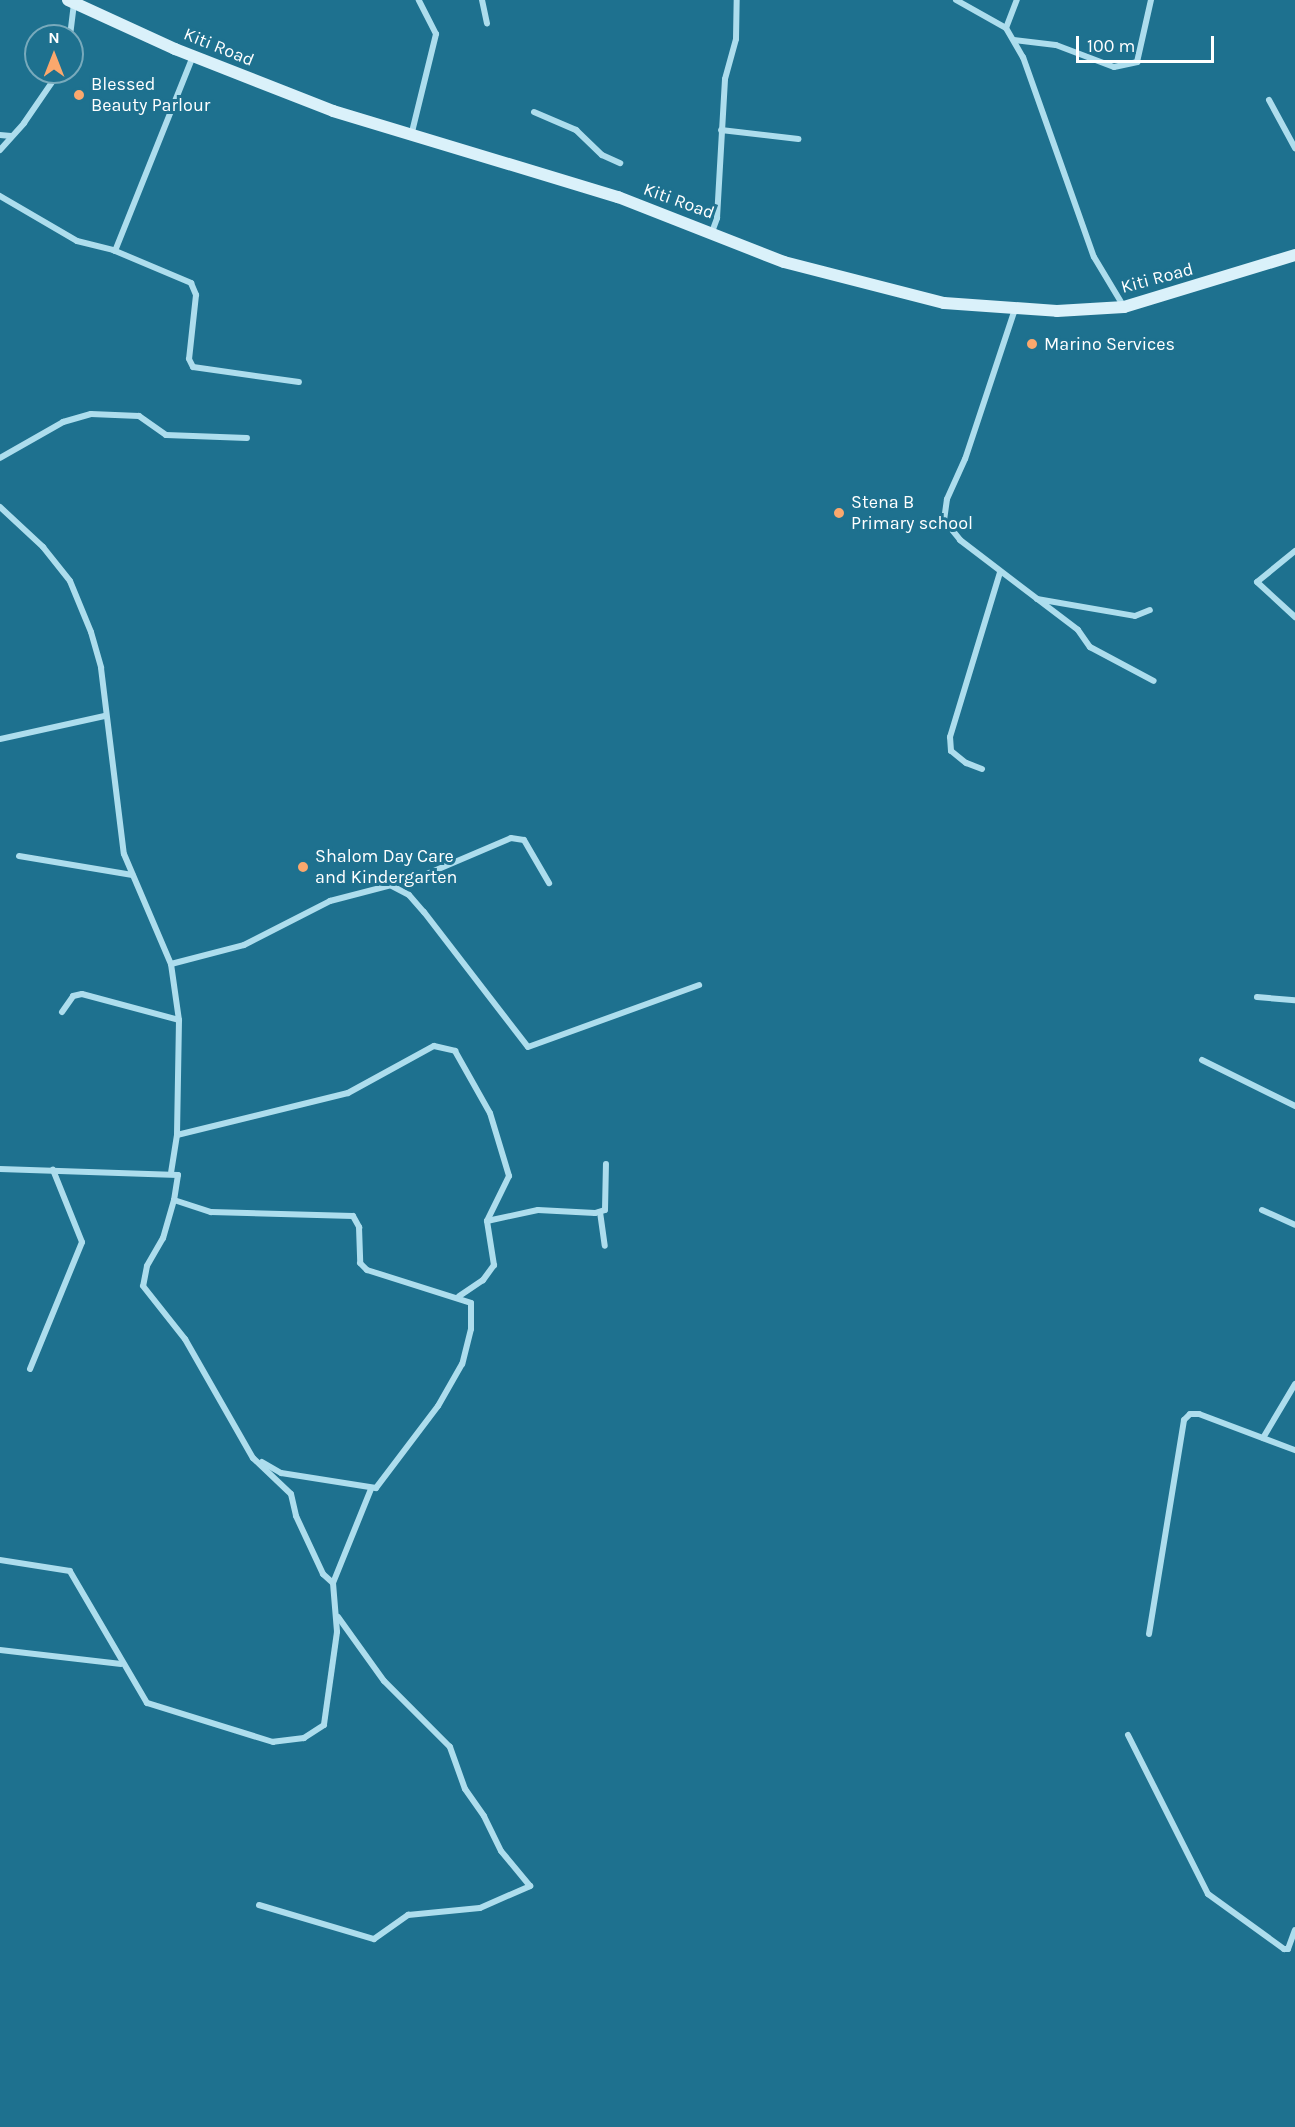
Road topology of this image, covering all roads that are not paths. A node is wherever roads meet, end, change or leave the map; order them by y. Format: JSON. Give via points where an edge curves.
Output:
{"nodes":[{"id":1,"x":419,"y":0,"type":"edge"},
{"id":2,"x":482,"y":0,"type":"edge"},
{"id":3,"x":737,"y":0,"type":"edge"},
{"id":4,"x":956,"y":0,"type":"edge"},
{"id":5,"x":1017,"y":0,"type":"edge"},
{"id":6,"x":1151,"y":0,"type":"edge"},
{"id":7,"x":71,"y":2,"type":"edge"},
{"id":8,"x":487,"y":23,"type":"dead end"},
{"id":9,"x":70,"y":24,"type":"edge"},
{"id":10,"x":1006,"y":28,"type":"junction"},
{"id":11,"x":1014,"y":40,"type":"junction"},
{"id":12,"x":193,"y":56,"type":"junction"},
{"id":13,"x":50,"y":84,"type":"edge"},
{"id":14,"x":1269,"y":100,"type":"dead end"},
{"id":15,"x":534,"y":112,"type":"dead end"},
{"id":16,"x":721,"y":130,"type":"junction"},
{"id":17,"x":0,"y":135,"type":"edge"},
{"id":18,"x":11,"y":136,"type":"junction"},
{"id":19,"x":411,"y":136,"type":"junction"},
{"id":20,"x":798,"y":139,"type":"dead end"},
{"id":21,"x":1295,"y":148,"type":"edge"},
{"id":22,"x":0,"y":150,"type":"edge"},
{"id":23,"x":620,"y":163,"type":"dead end"},
{"id":24,"x":0,"y":196,"type":"edge"},
{"id":25,"x":712,"y":232,"type":"junction"},
{"id":26,"x":115,"y":251,"type":"junction"},
{"id":27,"x":1295,"y":255,"type":"edge"},
{"id":28,"x":1124,"y":306,"type":"junction"},
{"id":29,"x":1015,"y":309,"type":"junction"},
{"id":30,"x":299,"y":382,"type":"dead end"},
{"id":31,"x":247,"y":438,"type":"dead end"},
{"id":32,"x":0,"y":458,"type":"edge"},
{"id":33,"x":0,"y":507,"type":"edge"},
{"id":34,"x":1295,"y":551,"type":"edge"},
{"id":35,"x":1000,"y":572,"type":"junction"},
{"id":36,"x":1034,"y":598,"type":"junction"},
{"id":37,"x":1150,"y":610,"type":"dead end"},
{"id":38,"x":1295,"y":617,"type":"edge"},
{"id":39,"x":1154,"y":681,"type":"dead end"},
{"id":40,"x":105,"y":716,"type":"junction"},
{"id":41,"x":0,"y":739,"type":"edge"},
{"id":42,"x":982,"y":769,"type":"dead end"},
{"id":43,"x":19,"y":856,"type":"dead end"},
{"id":44,"x":132,"y":875,"type":"junction"},
{"id":45,"x":549,"y":883,"type":"dead end"},
{"id":46,"x":392,"y":886,"type":"junction"},
{"id":47,"x":171,"y":964,"type":"junction"},
{"id":48,"x":699,"y":985,"type":"dead end"},
{"id":49,"x":1257,"y":997,"type":"dead end"},
{"id":50,"x":1295,"y":1000,"type":"edge"},
{"id":51,"x":62,"y":1012,"type":"dead end"},
{"id":52,"x":179,"y":1020,"type":"junction"},
{"id":53,"x":1202,"y":1060,"type":"dead end"},
{"id":54,"x":1295,"y":1106,"type":"edge"},
{"id":55,"x":177,"y":1136,"type":"junction"},
{"id":56,"x":606,"y":1164,"type":"dead end"},
{"id":57,"x":0,"y":1169,"type":"edge"},
{"id":58,"x":53,"y":1170,"type":"junction"},
{"id":59,"x":171,"y":1172,"type":"junction"},
{"id":60,"x":174,"y":1200,"type":"junction"},
{"id":61,"x":1262,"y":1209,"type":"dead end"},
{"id":62,"x":600,"y":1212,"type":"junction"},
{"id":63,"x":487,"y":1221,"type":"junction"},
{"id":64,"x":1295,"y":1225,"type":"edge"},
{"id":65,"x":604,"y":1246,"type":"dead end"},
{"id":66,"x":459,"y":1296,"type":"junction"},
{"id":67,"x":30,"y":1369,"type":"dead end"},
{"id":68,"x":1295,"y":1384,"type":"edge"},
{"id":69,"x":1263,"y":1437,"type":"junction"},
{"id":70,"x":1295,"y":1450,"type":"edge"},
{"id":71,"x":253,"y":1458,"type":"junction"},
{"id":72,"x":371,"y":1489,"type":"junction"},
{"id":73,"x":0,"y":1560,"type":"edge"},
{"id":74,"x":333,"y":1583,"type":"junction"},
{"id":75,"x":337,"y":1617,"type":"junction"},
{"id":76,"x":1149,"y":1634,"type":"dead end"},
{"id":77,"x":0,"y":1650,"type":"edge"},
{"id":78,"x":121,"y":1664,"type":"junction"},
{"id":79,"x":1128,"y":1735,"type":"dead end"},
{"id":80,"x":259,"y":1905,"type":"dead end"},
{"id":81,"x":1295,"y":1930,"type":"edge"}],
"edges":[{"from":1,"to":19,"type":"street","via":[[436,34]]},
{"from":2,"to":8,"type":"street"},
{"from":3,"to":16,"type":"street","via":[[736,39],[726,79]]},
{"from":4,"to":10,"type":"street"},
{"from":5,"to":10,"type":"street"},
{"from":6,"to":11,"type":"street","via":[[1137,62],[1114,67],[1056,45]]},
{"from":7,"to":9,"type":"street"},
{"from":7,"to":12,"type":"street","name":"Kiti Road"},
{"from":10,"to":11,"type":"street"},
{"from":11,"to":28,"type":"street","via":[[1094,257]]},
{"from":12,"to":19,"type":"street","name":"Kiti Road","via":[[333,111]]},
{"from":12,"to":26,"type":"street"},
{"from":13,"to":18,"type":"street"},
{"from":14,"to":21,"type":"street"},
{"from":15,"to":23,"type":"street","via":[[576,130],[602,155]]},
{"from":16,"to":20,"type":"street"},
{"from":16,"to":25,"type":"street","via":[[717,218]]},
{"from":17,"to":18,"type":"street"},
{"from":18,"to":22,"type":"street"},
{"from":19,"to":25,"type":"street","name":"Kiti Road","via":[[618,197]]},
{"from":24,"to":26,"type":"street","via":[[77,241]]},
{"from":25,"to":29,"type":"street","name":"Kiti Road","via":[[784,262],[863,284],[944,303]]},
{"from":26,"to":30,"type":"street","via":[[194,286],[189,359],[193,367]]},
{"from":27,"to":28,"type":"street","name":"Kiti Road"},
{"from":28,"to":29,"type":"street","name":"Kiti Road","via":[[1057,311]]},
{"from":29,"to":35,"type":"street","via":[[965,459],[943,510],[944,520],[960,540]]},
{"from":31,"to":32,"type":"street","via":[[166,435],[139,416],[91,414],[63,422]]},
{"from":33,"to":40,"type":"street","via":[[57,563],[83,605],[100,668]]},
{"from":34,"to":38,"type":"street","via":[[1257,582]]},
{"from":35,"to":36,"type":"street"},
{"from":35,"to":42,"type":"street","via":[[950,737],[951,751]]},
{"from":36,"to":37,"type":"street","via":[[1135,616]]},
{"from":36,"to":39,"type":"street","via":[[1078,630],[1090,647]]},
{"from":40,"to":41,"type":"street"},
{"from":40,"to":44,"type":"street","via":[[120,838]]},
{"from":43,"to":44,"type":"street"},
{"from":44,"to":47,"type":"street"},
{"from":45,"to":46,"type":"street","via":[[524,840],[511,838]]},
{"from":46,"to":47,"type":"street","via":[[330,901],[244,945]]},
{"from":46,"to":48,"type":"street","via":[[409,895],[424,912],[528,1047]]},
{"from":47,"to":52,"type":"street"},
{"from":49,"to":50,"type":"street"},
{"from":51,"to":52,"type":"street","via":[[73,996],[82,994]]},
{"from":52,"to":55,"type":"street"},
{"from":53,"to":54,"type":"street"},
{"from":55,"to":59,"type":"street"},
{"from":55,"to":63,"type":"street","via":[[348,1093],[434,1046],[446,1047],[455,1051],[490,1113],[508,1164],[506,1187]]},
{"from":56,"to":62,"type":"street","via":[[609,1200]]},
{"from":57,"to":58,"type":"street"},
{"from":58,"to":59,"type":"street"},
{"from":58,"to":67,"type":"street","via":[[82,1242]]},
{"from":59,"to":60,"type":"street","via":[[178,1178]]},
{"from":60,"to":66,"type":"street","via":[[211,1212],[353,1216],[359,1227],[363,1267],[375,1274]]},
{"from":60,"to":71,"type":"street","via":[[163,1238],[147,1266],[143,1286],[184,1339]]},
{"from":61,"to":64,"type":"street"},
{"from":62,"to":63,"type":"street","via":[[537,1210]]},
{"from":62,"to":65,"type":"street"},
{"from":63,"to":66,"type":"street","via":[[494,1265],[483,1280]]},
{"from":66,"to":72,"type":"street","via":[[471,1303],[472,1310],[462,1364],[398,1461]]},
{"from":68,"to":69,"type":"street"},
{"from":69,"to":70,"type":"street"},
{"from":69,"to":76,"type":"street","via":[[1199,1414],[1190,1414],[1184,1420]]},
{"from":71,"to":72,"type":"street","via":[[281,1473]]},
{"from":71,"to":74,"type":"street","via":[[291,1494],[296,1516],[323,1574]]},
{"from":72,"to":74,"type":"street"},
{"from":73,"to":78,"type":"street","via":[[70,1571],[108,1632]]},
{"from":74,"to":75,"type":"street"},
{"from":75,"to":78,"type":"street","via":[[325,1720],[313,1733],[292,1742],[273,1742],[222,1729],[147,1703]]},
{"from":75,"to":80,"type":"street","via":[[384,1681],[450,1747],[465,1789],[484,1815],[501,1851],[530,1886],[480,1908],[408,1914],[374,1939]]},
{"from":77,"to":78,"type":"street"},
{"from":79,"to":81,"type":"street","via":[[1208,1894],[1284,1949],[1288,1949]]}]}
